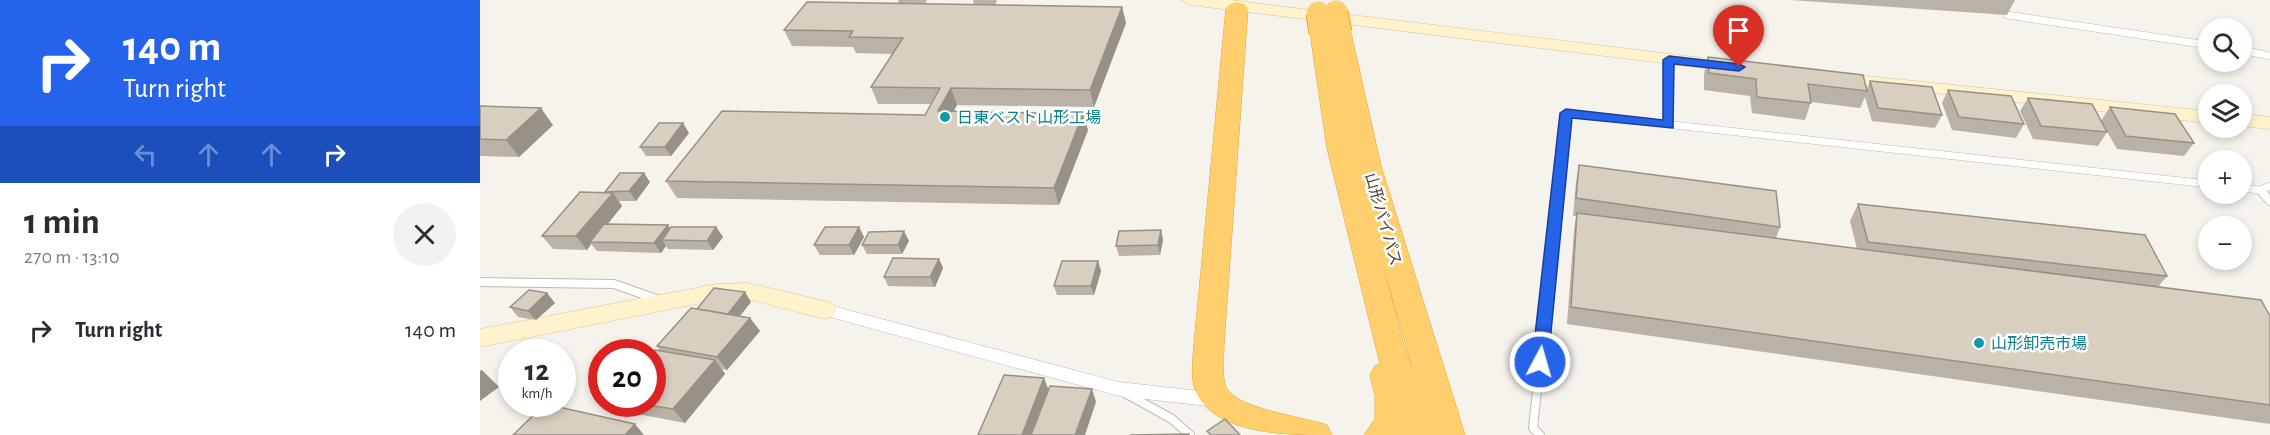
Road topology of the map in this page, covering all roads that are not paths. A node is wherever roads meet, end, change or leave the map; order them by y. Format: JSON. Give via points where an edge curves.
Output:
{"nodes":[{"id":1,"x":1190,"y":0,"type":"edge"},
{"id":2,"x":1237,"y":8,"type":"junction"},
{"id":3,"x":1328,"y":15,"type":"edge"},
{"id":4,"x":2007,"y":15,"type":"dead end"},
{"id":5,"x":2198,"y":44,"type":"edge"},
{"id":6,"x":2252,"y":52,"type":"edge"},
{"id":7,"x":2270,"y":56,"type":"edge"},
{"id":8,"x":1669,"y":60,"type":"junction"},
{"id":9,"x":1751,"y":68,"type":"edge"},
{"id":10,"x":1821,"y":76,"type":"edge"},
{"id":11,"x":2198,"y":116,"type":"edge"},
{"id":12,"x":2252,"y":121,"type":"edge"},
{"id":13,"x":2270,"y":123,"type":"edge"},
{"id":14,"x":1669,"y":125,"type":"junction"},
{"id":15,"x":2198,"y":183,"type":"edge"},
{"id":16,"x":2270,"y":186,"type":"edge"},
{"id":17,"x":2252,"y":189,"type":"edge"},
{"id":18,"x":2260,"y":190,"type":"junction"},
{"id":19,"x":2270,"y":201,"type":"edge"},
{"id":20,"x":1369,"y":262,"type":"junction"},
{"id":21,"x":480,"y":282,"type":"edge"},
{"id":22,"x":667,"y":302,"type":"junction"},
{"id":23,"x":825,"y":310,"type":"joint"},
{"id":24,"x":480,"y":338,"type":"edge"},
{"id":25,"x":1119,"y":390,"type":"junction"},
{"id":26,"x":1216,"y":400,"type":"junction"},
{"id":27,"x":1190,"y":435,"type":"edge"},
{"id":28,"x":1315,"y":435,"type":"edge"},
{"id":29,"x":1381,"y":435,"type":"edge"},
{"id":30,"x":1420,"y":435,"type":"edge"},
{"id":31,"x":1448,"y":435,"type":"edge"},
{"id":32,"x":1540,"y":435,"type":"edge"}],
"edges":[{"from":1,"to":2,"type":"street"},
{"from":2,"to":8,"type":"street"},
{"from":2,"to":26,"type":"highway","via":[[1209,344],[1209,378]]},
{"from":3,"to":20,"type":"highway","name":"山形バイパス","via":[[1340,148]]},
{"from":3,"to":31,"type":"highway","name":"山形バイパス","via":[[1368,166]]},
{"from":4,"to":5,"type":"lane"},
{"from":6,"to":7,"type":"lane"},
{"from":8,"to":9,"type":"street"},
{"from":8,"to":14,"type":"lane"},
{"from":10,"to":11,"type":"street"},
{"from":12,"to":13,"type":"street"},
{"from":14,"to":15,"type":"lane"},
{"from":14,"to":32,"type":"lane","via":[[1566,113],[1533,428]]},
{"from":16,"to":18,"type":"lane"},
{"from":17,"to":18,"type":"lane"},
{"from":18,"to":19,"type":"lane"},
{"from":20,"to":29,"type":"highway","via":[[1365,280],[1368,314],[1392,395],[1391,424]]},
{"from":20,"to":30,"type":"highway","name":"山形バイパス","via":[[1389,345]]},
{"from":21,"to":22,"type":"lane","via":[[614,284]]},
{"from":22,"to":23,"type":"street","via":[[717,292],[748,291]]},
{"from":22,"to":24,"type":"street"},
{"from":23,"to":25,"type":"street"},
{"from":25,"to":26,"type":"street"},
{"from":25,"to":27,"type":"lane","via":[[1172,419]]},
{"from":26,"to":28,"type":"highway","via":[[1239,413]]}]}
